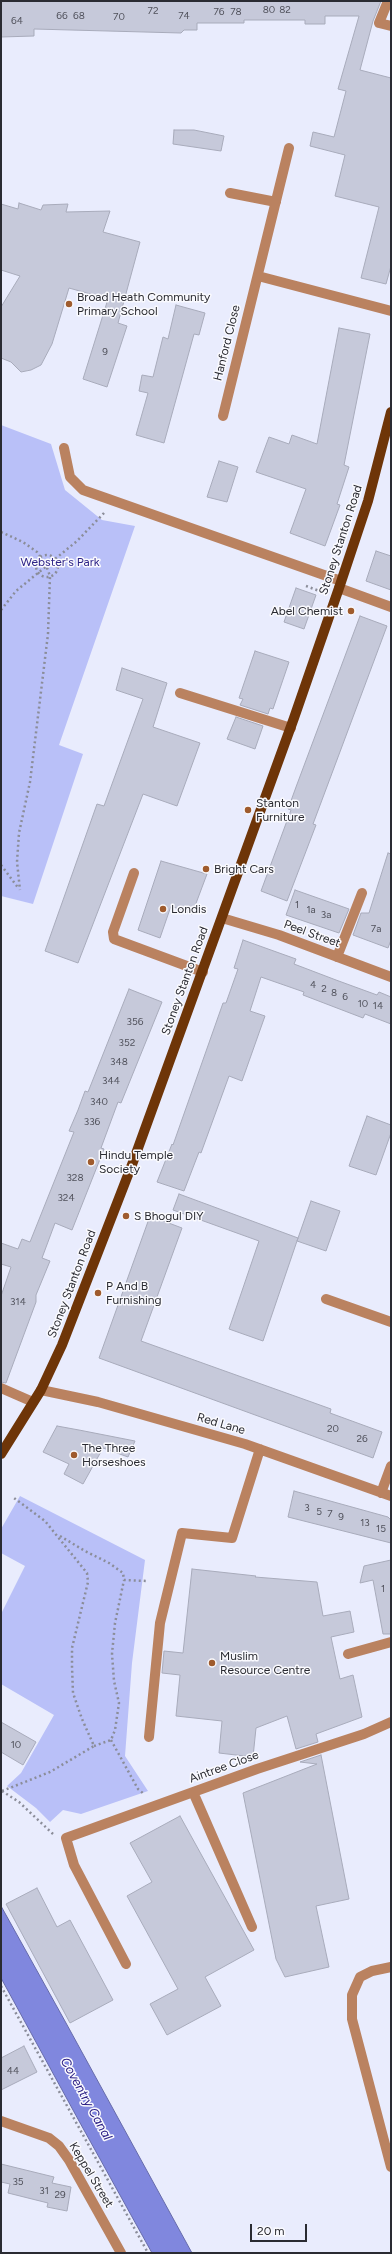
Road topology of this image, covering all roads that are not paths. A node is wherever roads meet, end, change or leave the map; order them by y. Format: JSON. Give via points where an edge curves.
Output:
{"nodes":[{"id":1,"x":388,"y":1,"type":"edge"},
{"id":2,"x":391,"y":26,"type":"edge"},
{"id":3,"x":289,"y":148,"type":"dead end"},
{"id":4,"x":230,"y":193,"type":"dead end"},
{"id":5,"x":276,"y":202,"type":"junction"},
{"id":6,"x":258,"y":276,"type":"junction"},
{"id":7,"x":391,"y":311,"type":"edge"},
{"id":8,"x":391,"y":412,"type":"edge"},
{"id":9,"x":223,"y":416,"type":"dead end"},
{"id":10,"x":64,"y":448,"type":"dead end"},
{"id":11,"x":339,"y":589,"type":"junction"},
{"id":12,"x":391,"y":607,"type":"edge"},
{"id":13,"x":180,"y":693,"type":"dead end"},
{"id":14,"x":291,"y":728,"type":"junction"},
{"id":15,"x":134,"y":873,"type":"dead end"},
{"id":16,"x":362,"y":893,"type":"dead end"},
{"id":17,"x":222,"y":918,"type":"junction"},
{"id":18,"x":337,"y":957,"type":"junction"},
{"id":19,"x":203,"y":972,"type":"junction"},
{"id":20,"x":391,"y":976,"type":"edge"},
{"id":21,"x":326,"y":1299,"type":"dead end"},
{"id":22,"x":391,"y":1322,"type":"edge"},
{"id":23,"x":1,"y":1388,"type":"edge"},
{"id":24,"x":41,"y":1390,"type":"junction"},
{"id":25,"x":33,"y":1402,"type":"junction"},
{"id":26,"x":260,"y":1449,"type":"junction"},
{"id":27,"x":1,"y":1454,"type":"edge"},
{"id":28,"x":391,"y":1466,"type":"edge"},
{"id":29,"x":386,"y":1494,"type":"edge"},
{"id":30,"x":391,"y":1642,"type":"edge"},
{"id":31,"x":348,"y":1654,"type":"dead end"},
{"id":32,"x":391,"y":1722,"type":"edge"},
{"id":33,"x":150,"y":1737,"type":"dead end"},
{"id":34,"x":193,"y":1792,"type":"junction"},
{"id":35,"x":252,"y":1927,"type":"dead end"},
{"id":36,"x":126,"y":1964,"type":"dead end"},
{"id":37,"x":388,"y":1967,"type":"edge"},
{"id":38,"x":1,"y":2121,"type":"edge"},
{"id":39,"x":391,"y":2167,"type":"edge"},
{"id":40,"x":121,"y":2253,"type":"edge"}],
"edges":[{"from":1,"to":2,"type":"street","via":[[379,23]]},
{"from":3,"to":5,"type":"street","name":"Hanford Close"},
{"from":4,"to":5,"type":"street"},
{"from":5,"to":6,"type":"street","name":"Hanford Close"},
{"from":6,"to":7,"type":"street"},
{"from":6,"to":9,"type":"street","name":"Hanford Close"},
{"from":8,"to":11,"type":"main road","name":"Stoney Stanton Road","via":[[368,501]]},
{"from":10,"to":11,"type":"street","via":[[70,477],[83,490]]},
{"from":11,"to":12,"type":"street"},
{"from":11,"to":14,"type":"main road","name":"Stoney Stanton Road"},
{"from":13,"to":14,"type":"street"},
{"from":14,"to":17,"type":"main road","name":"Stoney Stanton Road"},
{"from":15,"to":19,"type":"street","via":[[113,932],[114,938]]},
{"from":16,"to":18,"type":"street"},
{"from":17,"to":18,"type":"street","name":"Peel Street","via":[[279,935]]},
{"from":17,"to":19,"type":"main road","name":"Stoney Stanton Road"},
{"from":18,"to":20,"type":"street","name":"Peel Street"},
{"from":19,"to":24,"type":"main road","name":"Stoney Stanton Road","via":[[133,1162],[62,1345]]},
{"from":21,"to":22,"type":"street"},
{"from":23,"to":25,"type":"street"},
{"from":24,"to":25,"type":"main road","name":"Stoney Stanton Road"},
{"from":24,"to":26,"type":"street","name":"Red Lane","via":[[98,1402]]},
{"from":25,"to":27,"type":"main road","name":"Stoney Stanton Road"},
{"from":26,"to":29,"type":"street","name":"Red Lane"},
{"from":26,"to":33,"type":"street","via":[[232,1538],[182,1533],[160,1623]]},
{"from":28,"to":29,"type":"street"},
{"from":30,"to":31,"type":"street"},
{"from":32,"to":34,"type":"street","name":"Aintree Close","via":[[364,1734]]},
{"from":34,"to":35,"type":"street"},
{"from":34,"to":36,"type":"street","name":"Aintree Close","via":[[66,1838],[74,1865]]},
{"from":37,"to":39,"type":"street","via":[[360,1977],[352,1995],[352,2019]]},
{"from":38,"to":40,"type":"street","name":"Keppel Street","via":[[49,2138],[59,2146]]}]}
